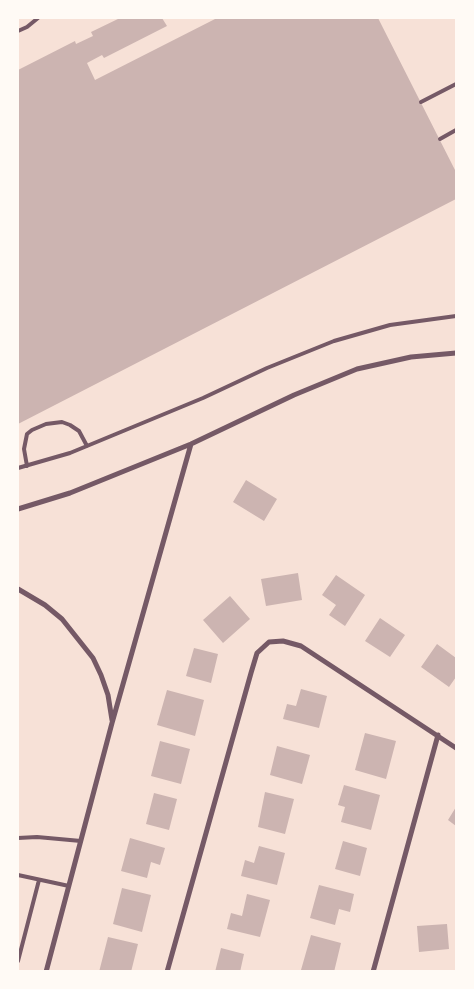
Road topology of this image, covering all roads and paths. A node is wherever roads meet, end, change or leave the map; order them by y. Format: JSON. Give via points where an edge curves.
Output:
{"nodes":[{"id":1,"x":38,"y":18,"type":"edge"},
{"id":2,"x":18,"y":31,"type":"edge"},
{"id":3,"x":456,"y":84,"type":"edge"},
{"id":4,"x":421,"y":102,"type":"dead end"},
{"id":5,"x":456,"y":130,"type":"edge"},
{"id":6,"x":440,"y":139,"type":"dead end"},
{"id":7,"x":456,"y":316,"type":"edge"},
{"id":8,"x":456,"y":353,"type":"edge"},
{"id":9,"x":191,"y":444,"type":"junction"},
{"id":10,"x":87,"y":446,"type":"junction"},
{"id":11,"x":27,"y":466,"type":"junction"},
{"id":12,"x":18,"y":468,"type":"edge"},
{"id":13,"x":18,"y":509,"type":"edge"},
{"id":14,"x":18,"y":589,"type":"edge"},
{"id":15,"x":112,"y":723,"type":"junction"},
{"id":16,"x":438,"y":735,"type":"junction"},
{"id":17,"x":456,"y":748,"type":"edge"},
{"id":18,"x":18,"y":838,"type":"edge"},
{"id":19,"x":81,"y":841,"type":"junction"},
{"id":20,"x":18,"y":876,"type":"edge"},
{"id":21,"x":39,"y":880,"type":"junction"},
{"id":22,"x":69,"y":886,"type":"junction"},
{"id":23,"x":18,"y":960,"type":"edge"},
{"id":24,"x":46,"y":972,"type":"edge"},
{"id":25,"x":167,"y":972,"type":"edge"},
{"id":26,"x":373,"y":972,"type":"edge"}],
"edges":[{"from":1,"to":2,"type":"lane"},
{"from":3,"to":4,"type":"lane"},
{"from":5,"to":6,"type":"lane"},
{"from":7,"to":10,"type":"lane","via":[[390,325],[334,340]]},
{"from":8,"to":9,"type":"street","via":[[411,357],[357,369]]},
{"from":9,"to":13,"type":"street","via":[[70,493]]},
{"from":9,"to":15,"type":"street"},
{"from":10,"to":11,"type":"lane"},
{"from":10,"to":11,"type":"lane","via":[[79,431],[70,425],[62,422],[46,424],[27,434],[24,448]]},
{"from":11,"to":12,"type":"lane"},
{"from":14,"to":15,"type":"street","via":[[62,620],[93,658],[108,695]]},
{"from":15,"to":19,"type":"street"},
{"from":16,"to":17,"type":"street"},
{"from":16,"to":25,"type":"street","via":[[301,646],[283,641],[269,642],[258,653],[250,674]]},
{"from":16,"to":26,"type":"street"},
{"from":18,"to":19,"type":"lane","via":[[37,836]]},
{"from":19,"to":22,"type":"street"},
{"from":20,"to":21,"type":"lane"},
{"from":21,"to":22,"type":"lane"},
{"from":21,"to":23,"type":"lane"},
{"from":22,"to":24,"type":"street"}]}
